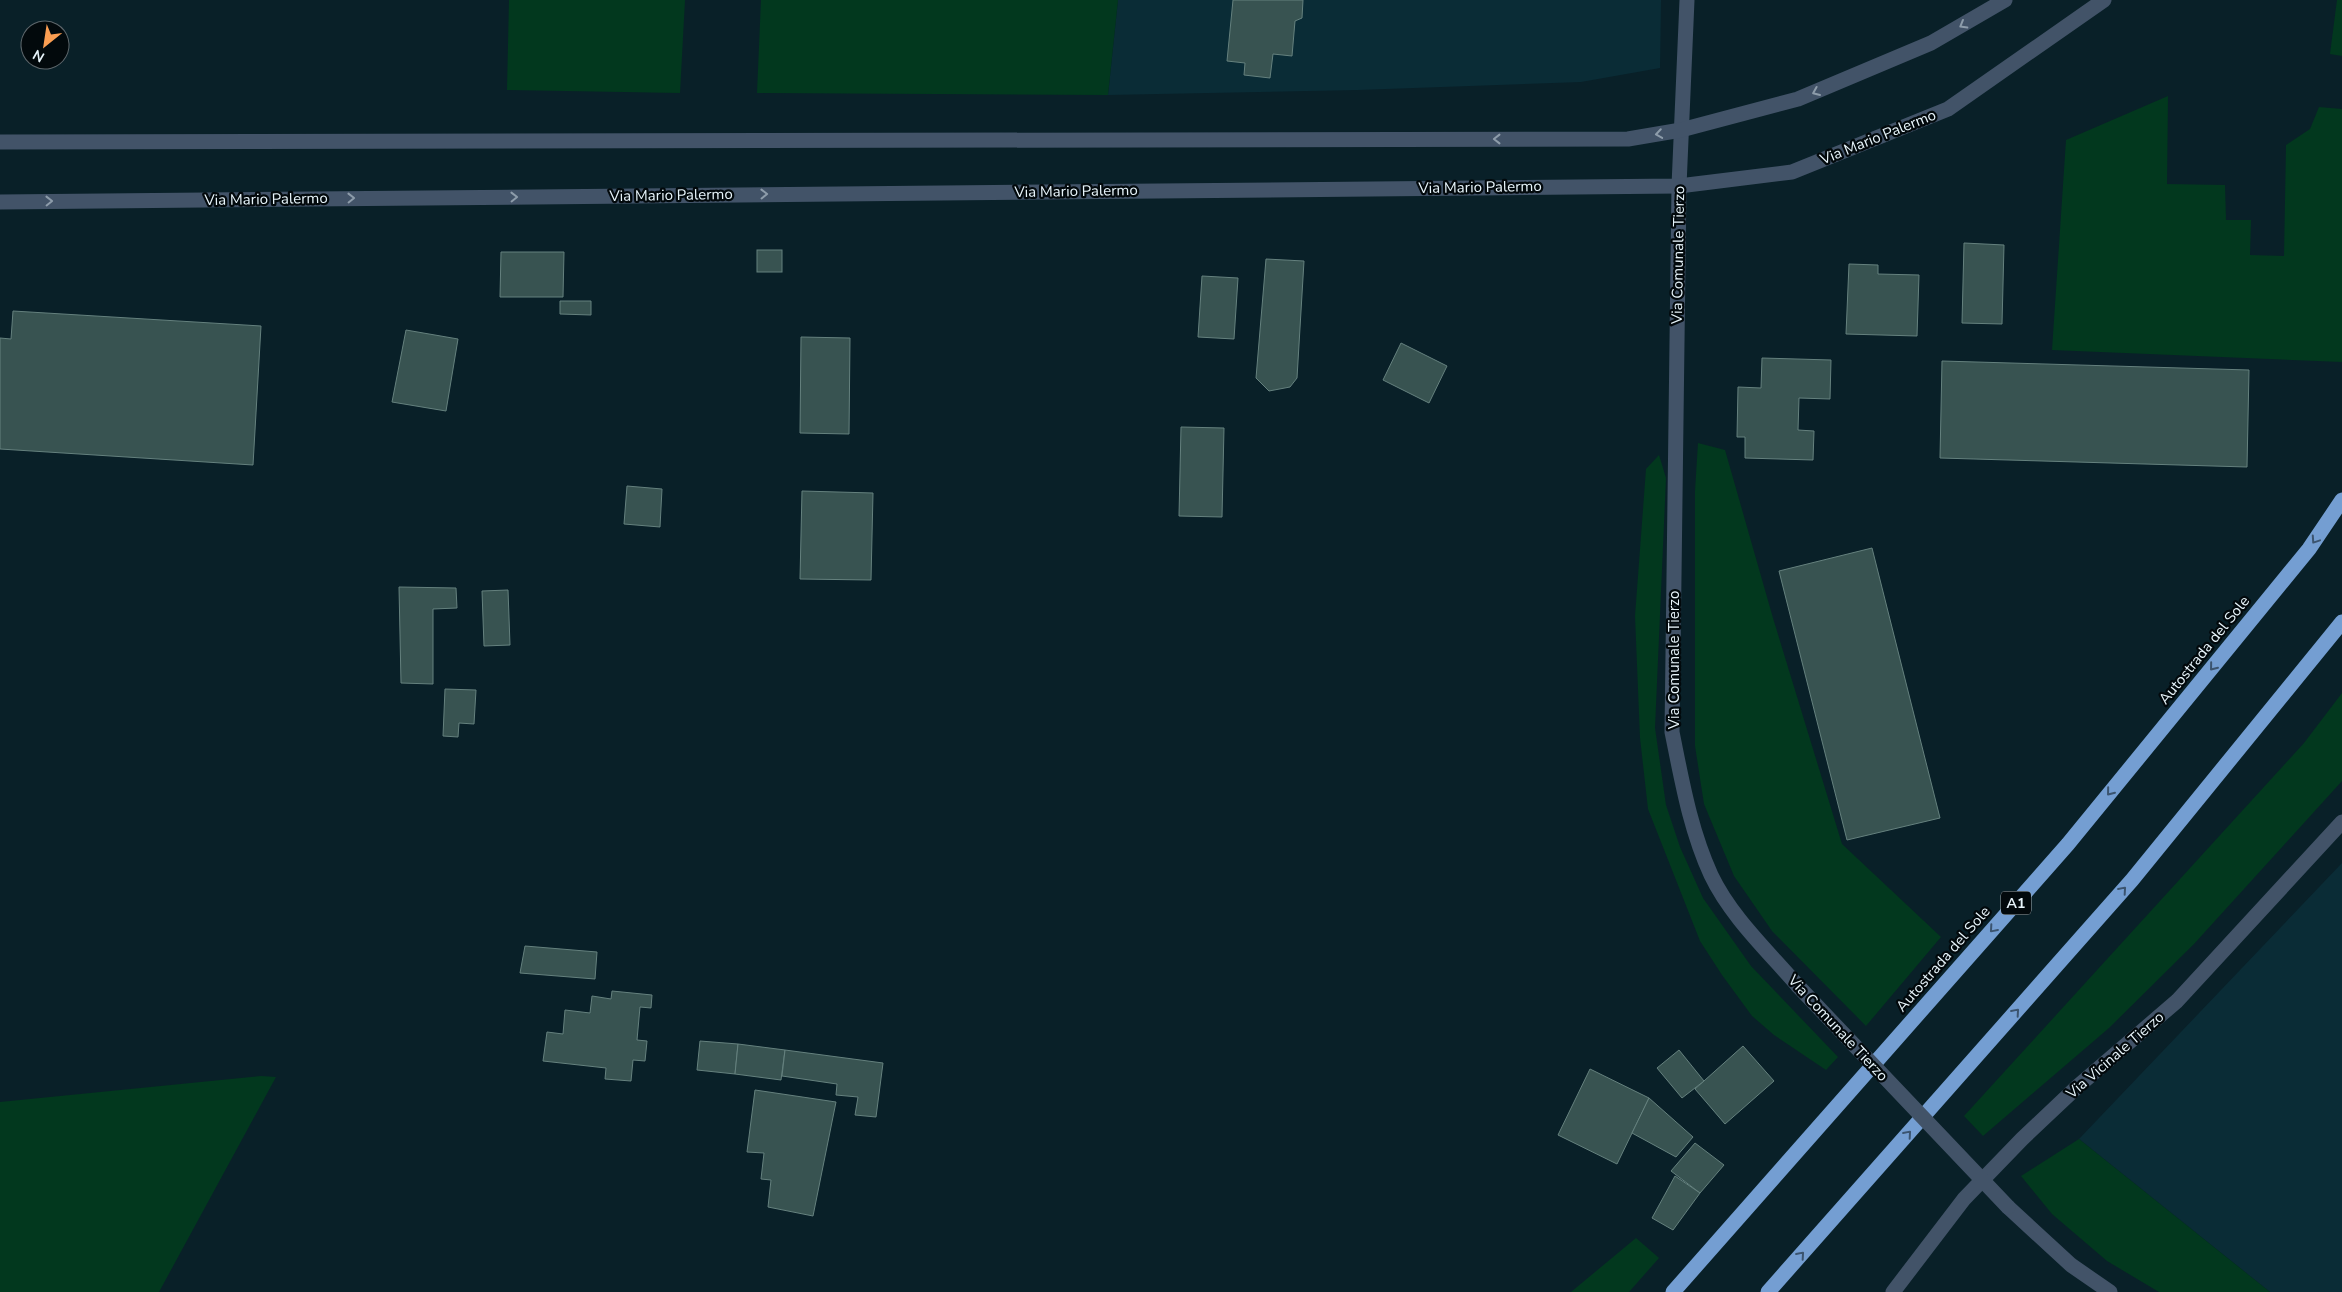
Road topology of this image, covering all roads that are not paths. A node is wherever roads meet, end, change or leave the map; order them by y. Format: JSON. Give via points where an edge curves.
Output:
{"nodes":[{"id":1,"x":1687,"y":0,"type":"edge"},
{"id":2,"x":2005,"y":0,"type":"edge"},
{"id":3,"x":2104,"y":0,"type":"edge"},
{"id":4,"x":1681,"y":130,"type":"junction"},
{"id":5,"x":0,"y":142,"type":"edge"},
{"id":6,"x":1678,"y":186,"type":"junction"},
{"id":7,"x":0,"y":202,"type":"edge"},
{"id":8,"x":2342,"y":500,"type":"edge"},
{"id":9,"x":2342,"y":622,"type":"edge"},
{"id":10,"x":2342,"y":822,"type":"edge"},
{"id":11,"x":1673,"y":1292,"type":"edge"},
{"id":12,"x":1768,"y":1292,"type":"edge"},
{"id":13,"x":1893,"y":1292,"type":"edge"},
{"id":14,"x":2110,"y":1292,"type":"edge"}],
"edges":[{"from":1,"to":4,"type":"street","name":"Via Comunale Tierzo"},
{"from":2,"to":4,"type":"street","one_way":true,"via":[[1931,43],[1798,99]]},
{"from":3,"to":6,"type":"street","name":"Via Mario Palermo","via":[[1948,109],[1792,172]]},
{"from":4,"to":5,"type":"street","one_way":true,"via":[[1628,139]]},
{"from":4,"to":6,"type":"street","name":"Via Comunale Tierzo"},
{"from":7,"to":6,"type":"street","name":"Via Mario Palermo","one_way":true},
{"from":6,"to":14,"type":"street","name":"Via Comunale Tierzo","bridge":true,"via":[[1672,732],[1688,816],[1712,876],[1740,919],[1798,986],[2008,1207],[2071,1265]]},
{"from":8,"to":11,"type":"highway","name":"Autostrada del Sole","number":"A1","one_way":true,"via":[[2309,549],[2068,844]]},
{"from":12,"to":9,"type":"highway","one_way":true,"via":[[2132,880]]},
{"from":10,"to":13,"type":"street","name":"Via Vicinale Tierzo","via":[[2177,1001],[2077,1087],[1964,1199]]}]}
